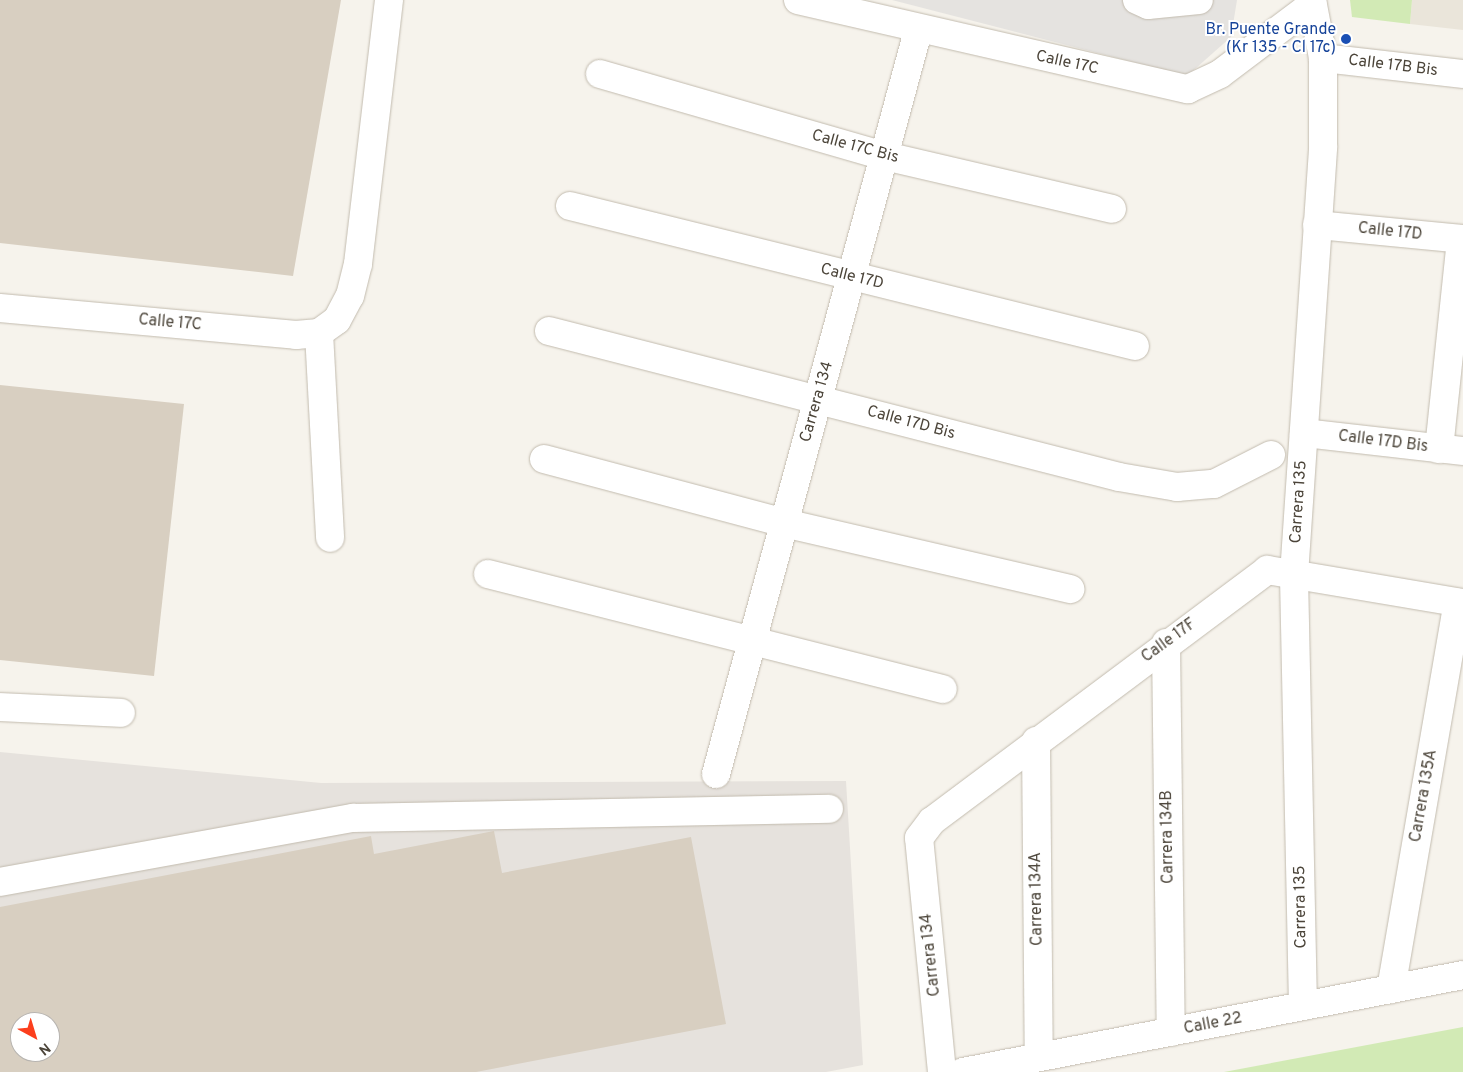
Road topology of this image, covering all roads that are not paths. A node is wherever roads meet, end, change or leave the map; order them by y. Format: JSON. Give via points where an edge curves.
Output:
{"nodes":[{"id":1,"x":389,"y":0,"type":"edge"},
{"id":2,"x":798,"y":0,"type":"edge"},
{"id":3,"x":1137,"y":0,"type":"edge"},
{"id":4,"x":1199,"y":0,"type":"edge"},
{"id":5,"x":1312,"y":2,"type":"edge"},
{"id":6,"x":918,"y":31,"type":"junction"},
{"id":7,"x":1323,"y":58,"type":"junction"},
{"id":8,"x":600,"y":74,"type":"dead end"},
{"id":9,"x":1463,"y":74,"type":"edge"},
{"id":10,"x":884,"y":156,"type":"junction"},
{"id":11,"x":570,"y":206,"type":"dead end"},
{"id":12,"x":1112,"y":210,"type":"dead end"},
{"id":13,"x":1317,"y":225,"type":"junction"},
{"id":14,"x":1462,"y":239,"type":"edge"},
{"id":15,"x":853,"y":277,"type":"junction"},
{"id":16,"x":0,"y":308,"type":"edge"},
{"id":17,"x":328,"y":326,"type":"junction"},
{"id":18,"x":549,"y":331,"type":"dead end"},
{"id":19,"x":1135,"y":346,"type":"dead end"},
{"id":20,"x":817,"y":399,"type":"junction"},
{"id":21,"x":1304,"y":433,"type":"junction"},
{"id":22,"x":1451,"y":450,"type":"edge"},
{"id":23,"x":1270,"y":455,"type":"dead end"},
{"id":24,"x":544,"y":459,"type":"dead end"},
{"id":25,"x":784,"y":523,"type":"junction"},
{"id":26,"x":330,"y":538,"type":"dead end"},
{"id":27,"x":488,"y":574,"type":"dead end"},
{"id":28,"x":1294,"y":575,"type":"junction"},
{"id":29,"x":1070,"y":589,"type":"dead end"},
{"id":30,"x":1460,"y":603,"type":"edge"},
{"id":31,"x":754,"y":640,"type":"junction"},
{"id":32,"x":1166,"y":643,"type":"junction"},
{"id":33,"x":943,"y":689,"type":"dead end"},
{"id":34,"x":0,"y":707,"type":"edge"},
{"id":35,"x":121,"y":713,"type":"dead end"},
{"id":36,"x":1036,"y":741,"type":"junction"},
{"id":37,"x":716,"y":774,"type":"dead end"},
{"id":38,"x":829,"y":809,"type":"dead end"},
{"id":39,"x":919,"y":838,"type":"joint"},
{"id":40,"x":0,"y":882,"type":"edge"},
{"id":41,"x":1463,"y":975,"type":"edge"},
{"id":42,"x":1391,"y":989,"type":"junction"},
{"id":43,"x":1303,"y":1006,"type":"junction"},
{"id":44,"x":1171,"y":1032,"type":"junction"},
{"id":45,"x":1038,"y":1058,"type":"junction"},
{"id":46,"x":942,"y":1072,"type":"edge"},
{"id":47,"x":963,"y":1072,"type":"edge"}],
"edges":[{"from":1,"to":17,"type":"street","via":[[358,264],[350,296]]},
{"from":2,"to":6,"type":"street","name":"Calle 17C"},
{"from":3,"to":4,"type":"street","via":[[1148,5]]},
{"from":5,"to":6,"type":"street","name":"Calle 17C","via":[[1220,74],[1188,89]]},
{"from":5,"to":7,"type":"street","name":"Carrera 135"},
{"from":6,"to":10,"type":"street","name":"Carrera 134"},
{"from":7,"to":9,"type":"street","name":"Calle 17B Bis"},
{"from":7,"to":13,"type":"street","name":"Carrera 135"},
{"from":8,"to":10,"type":"street","name":"Calle 17C Bis"},
{"from":10,"to":12,"type":"street","name":"Calle 17C Bis"},
{"from":10,"to":15,"type":"street","name":"Carrera 134"},
{"from":11,"to":15,"type":"street","name":"Calle 17D"},
{"from":13,"to":14,"type":"street","name":"Calle 17D"},
{"from":13,"to":21,"type":"street","name":"Carrera 135"},
{"from":14,"to":22,"type":"street"},
{"from":15,"to":19,"type":"street","name":"Calle 17D"},
{"from":15,"to":20,"type":"street","name":"Carrera 134"},
{"from":16,"to":17,"type":"street","name":"Calle 17C","via":[[296,335]]},
{"from":17,"to":26,"type":"street"},
{"from":18,"to":20,"type":"street","name":"Calle 17D Bis"},
{"from":20,"to":23,"type":"street","name":"Calle 17D Bis","via":[[1118,477],[1177,487],[1214,484]]},
{"from":20,"to":25,"type":"street","name":"Carrera 134"},
{"from":21,"to":22,"type":"street","name":"Calle 17D Bis"},
{"from":21,"to":28,"type":"street","name":"Carrera 135"},
{"from":24,"to":25,"type":"street"},
{"from":25,"to":29,"type":"street"},
{"from":25,"to":31,"type":"street","name":"Carrera 134"},
{"from":27,"to":31,"type":"street"},
{"from":28,"to":30,"type":"street","name":"Calle 17F"},
{"from":28,"to":32,"type":"street","name":"Calle 17F","via":[[1267,570]]},
{"from":28,"to":43,"type":"street","name":"Carrera 135"},
{"from":30,"to":42,"type":"street","name":"Carrera 135A"},
{"from":31,"to":33,"type":"street"},
{"from":31,"to":37,"type":"street","name":"Carrera 134"},
{"from":32,"to":36,"type":"street","name":"Calle 17F"},
{"from":32,"to":44,"type":"street","name":"Carrera 134B"},
{"from":34,"to":35,"type":"street"},
{"from":36,"to":39,"type":"street","name":"Calle 17F","via":[[932,821]]},
{"from":36,"to":45,"type":"street","name":"Carrera 134A"},
{"from":38,"to":40,"type":"street","via":[[353,818]]},
{"from":39,"to":46,"type":"street","name":"Carrera 134"},
{"from":41,"to":42,"type":"street","name":"Calle 22"},
{"from":42,"to":43,"type":"street","name":"Calle 22"},
{"from":43,"to":44,"type":"street","name":"Calle 22"},
{"from":44,"to":45,"type":"street","name":"Calle 22"},
{"from":45,"to":47,"type":"street","name":"Calle 22"}]}
